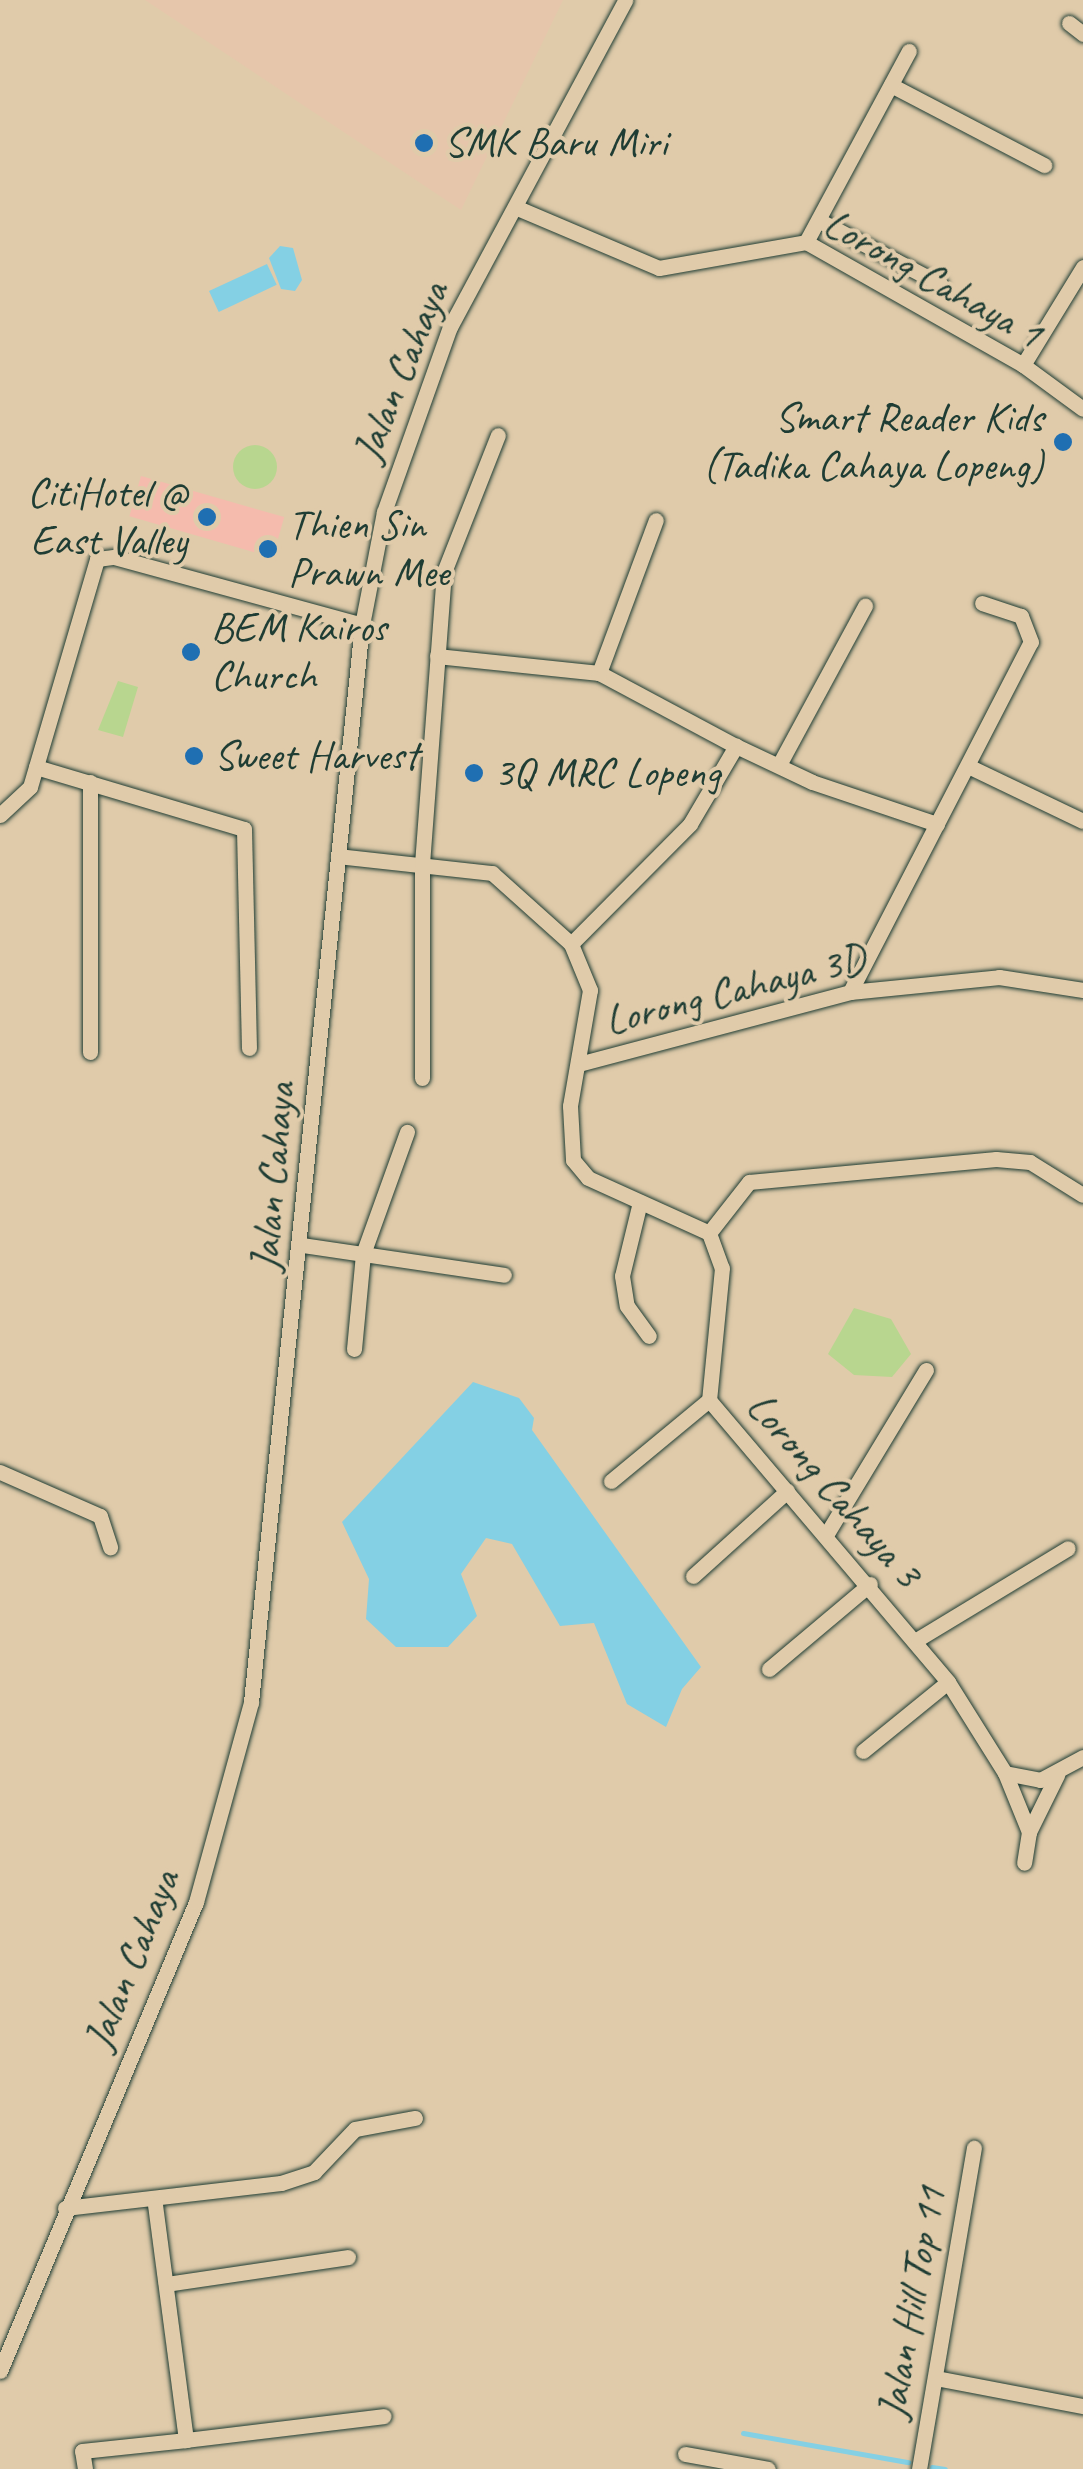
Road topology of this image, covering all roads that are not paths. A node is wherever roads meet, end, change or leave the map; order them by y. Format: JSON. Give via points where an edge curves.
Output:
{"nodes":[{"id":1,"x":625,"y":0,"type":"edge"},
{"id":2,"x":1068,"y":23,"type":"dead end"},
{"id":3,"x":1083,"y":34,"type":"edge"},
{"id":4,"x":909,"y":50,"type":"dead end"},
{"id":5,"x":891,"y":84,"type":"junction"},
{"id":6,"x":1044,"y":165,"type":"dead end"},
{"id":7,"x":515,"y":207,"type":"junction"},
{"id":8,"x":820,"y":221,"type":"junction"},
{"id":9,"x":806,"y":242,"type":"junction"},
{"id":10,"x":1083,"y":266,"type":"edge"},
{"id":11,"x":940,"y":284,"type":"dead end"},
{"id":12,"x":1023,"y":365,"type":"junction"},
{"id":13,"x":1083,"y":410,"type":"edge"},
{"id":14,"x":498,"y":434,"type":"dead end"},
{"id":15,"x":656,"y":520,"type":"dead end"},
{"id":16,"x":982,"y":602,"type":"dead end"},
{"id":17,"x":866,"y":606,"type":"dead end"},
{"id":18,"x":362,"y":625,"type":"junction"},
{"id":19,"x":436,"y":656,"type":"junction"},
{"id":20,"x":599,"y":672,"type":"junction"},
{"id":21,"x":736,"y":746,"type":"junction"},
{"id":22,"x":780,"y":763,"type":"junction"},
{"id":23,"x":968,"y":766,"type":"junction"},
{"id":24,"x":36,"y":767,"type":"junction"},
{"id":25,"x":90,"y":782,"type":"junction"},
{"id":26,"x":0,"y":815,"type":"edge"},
{"id":27,"x":1083,"y":820,"type":"edge"},
{"id":28,"x":937,"y":824,"type":"junction"},
{"id":29,"x":338,"y":856,"type":"junction"},
{"id":30,"x":422,"y":864,"type":"junction"},
{"id":31,"x":571,"y":944,"type":"junction"},
{"id":32,"x":1081,"y":988,"type":"edge"},
{"id":33,"x":850,"y":992,"type":"junction"},
{"id":34,"x":249,"y":1048,"type":"dead end"},
{"id":35,"x":90,"y":1052,"type":"dead end"},
{"id":36,"x":582,"y":1063,"type":"junction"},
{"id":37,"x":422,"y":1078,"type":"dead end"},
{"id":38,"x":407,"y":1132,"type":"dead end"},
{"id":39,"x":1083,"y":1195,"type":"edge"},
{"id":40,"x":640,"y":1202,"type":"junction"},
{"id":41,"x":710,"y":1234,"type":"junction"},
{"id":42,"x":302,"y":1245,"type":"junction"},
{"id":43,"x":363,"y":1254,"type":"junction"},
{"id":44,"x":504,"y":1275,"type":"dead end"},
{"id":45,"x":649,"y":1336,"type":"dead end"},
{"id":46,"x":354,"y":1349,"type":"dead end"},
{"id":47,"x":926,"y":1370,"type":"dead end"},
{"id":48,"x":709,"y":1400,"type":"junction"},
{"id":49,"x":0,"y":1472,"type":"edge"},
{"id":50,"x":611,"y":1481,"type":"dead end"},
{"id":51,"x":787,"y":1491,"type":"junction"},
{"id":52,"x":826,"y":1535,"type":"junction"},
{"id":53,"x":110,"y":1547,"type":"dead end"},
{"id":54,"x":1068,"y":1548,"type":"dead end"},
{"id":55,"x":692,"y":1576,"type":"dead end"},
{"id":56,"x":870,"y":1584,"type":"junction"},
{"id":57,"x":918,"y":1639,"type":"junction"},
{"id":58,"x":769,"y":1669,"type":"dead end"},
{"id":59,"x":948,"y":1682,"type":"junction"},
{"id":60,"x":864,"y":1750,"type":"dead end"},
{"id":61,"x":1083,"y":1757,"type":"edge"},
{"id":62,"x":1005,"y":1773,"type":"junction"},
{"id":63,"x":1057,"y":1775,"type":"junction"},
{"id":64,"x":1030,"y":1832,"type":"junction"},
{"id":65,"x":1024,"y":1863,"type":"dead end"},
{"id":66,"x":414,"y":2118,"type":"dead end"},
{"id":67,"x":974,"y":2148,"type":"dead end"},
{"id":68,"x":155,"y":2203,"type":"junction"},
{"id":69,"x":65,"y":2208,"type":"junction"},
{"id":70,"x":348,"y":2257,"type":"dead end"},
{"id":71,"x":166,"y":2284,"type":"junction"},
{"id":72,"x":4,"y":2351,"type":"edge"},
{"id":73,"x":0,"y":2372,"type":"edge"},
{"id":74,"x":936,"y":2378,"type":"junction"},
{"id":75,"x":1083,"y":2406,"type":"edge"},
{"id":76,"x":384,"y":2416,"type":"dead end"},
{"id":77,"x":186,"y":2440,"type":"junction"},
{"id":78,"x":684,"y":2454,"type":"dead end"},
{"id":79,"x":84,"y":2469,"type":"edge"},
{"id":80,"x":768,"y":2469,"type":"edge"},
{"id":81,"x":919,"y":2469,"type":"edge"}],
"edges":[{"from":1,"to":7,"type":"street","name":"Jalan Cahaya"},
{"from":2,"to":3,"type":"street"},
{"from":4,"to":5,"type":"street"},
{"from":5,"to":6,"type":"street"},
{"from":5,"to":8,"type":"street"},
{"from":7,"to":9,"type":"street","name":"Lorong Cahaya 1","via":[[658,268]]},
{"from":7,"to":18,"type":"street","name":"Jalan Cahaya","via":[[415,410]]},
{"from":8,"to":9,"type":"street"},
{"from":8,"to":11,"type":"street"},
{"from":9,"to":12,"type":"street","name":"Lorong Cahaya 1"},
{"from":10,"to":12,"type":"street"},
{"from":12,"to":13,"type":"street","name":"Lorong Cahaya 1"},
{"from":14,"to":19,"type":"street","via":[[444,572]]},
{"from":15,"to":20,"type":"street"},
{"from":16,"to":23,"type":"street","via":[[1020,616],[1030,642]]},
{"from":17,"to":22,"type":"street"},
{"from":18,"to":24,"type":"street","via":[[114,557],[97,559]]},
{"from":18,"to":29,"type":"street","name":"Jalan Cahaya"},
{"from":19,"to":20,"type":"street"},
{"from":19,"to":30,"type":"street"},
{"from":20,"to":21,"type":"street"},
{"from":21,"to":22,"type":"street"},
{"from":21,"to":31,"type":"street","via":[[690,824]]},
{"from":22,"to":28,"type":"street","via":[[812,782]]},
{"from":23,"to":27,"type":"street"},
{"from":23,"to":28,"type":"street"},
{"from":24,"to":25,"type":"street"},
{"from":24,"to":26,"type":"street","via":[[30,786]]},
{"from":25,"to":34,"type":"street","via":[[244,829]]},
{"from":25,"to":35,"type":"street"},
{"from":28,"to":33,"type":"street"},
{"from":29,"to":30,"type":"street"},
{"from":29,"to":42,"type":"street","name":"Jalan Cahaya"},
{"from":30,"to":31,"type":"street","via":[[492,873]]},
{"from":30,"to":37,"type":"street"},
{"from":31,"to":36,"type":"street","via":[[590,990]]},
{"from":32,"to":33,"type":"street","name":"Lorong Cahaya 3D","via":[[999,977]]},
{"from":33,"to":36,"type":"street","name":"Lorong Cahaya 3D"},
{"from":36,"to":40,"type":"street","via":[[570,1106],[573,1160],[588,1178]]},
{"from":38,"to":43,"type":"street"},
{"from":39,"to":41,"type":"street","via":[[1030,1162],[996,1159],[749,1182]]},
{"from":40,"to":41,"type":"street"},
{"from":40,"to":45,"type":"street","via":[[622,1276],[628,1306]]},
{"from":41,"to":48,"type":"street","name":"Lorong Cahaya 3","via":[[722,1268]]},
{"from":42,"to":43,"type":"street"},
{"from":42,"to":69,"type":"street","name":"Jalan Cahaya","via":[[266,1604],[240,1755],[196,1902]]},
{"from":43,"to":44,"type":"street"},
{"from":43,"to":46,"type":"street"},
{"from":47,"to":52,"type":"street"},
{"from":48,"to":50,"type":"street"},
{"from":48,"to":51,"type":"street","name":"Lorong Cahaya 3"},
{"from":49,"to":53,"type":"street","via":[[100,1516]]},
{"from":51,"to":52,"type":"street","name":"Lorong Cahaya 3"},
{"from":51,"to":55,"type":"street"},
{"from":52,"to":56,"type":"street","name":"Lorong Cahaya 3"},
{"from":54,"to":57,"type":"street"},
{"from":56,"to":57,"type":"street","name":"Lorong Cahaya 3"},
{"from":56,"to":58,"type":"street"},
{"from":57,"to":59,"type":"street","name":"Lorong Cahaya 3"},
{"from":59,"to":60,"type":"street"},
{"from":59,"to":62,"type":"street","name":"Lorong Cahaya 3"},
{"from":61,"to":63,"type":"street"},
{"from":62,"to":63,"type":"street"},
{"from":62,"to":64,"type":"street","name":"Lorong Cahaya 3"},
{"from":63,"to":64,"type":"street"},
{"from":64,"to":65,"type":"street"},
{"from":66,"to":68,"type":"street","via":[[355,2129],[314,2172],[294,2179]]},
{"from":67,"to":74,"type":"street","name":"Jalan Hill Top 11"},
{"from":68,"to":69,"type":"street"},
{"from":68,"to":71,"type":"street"},
{"from":69,"to":72,"type":"street","name":"Jalan Cahaya"},
{"from":70,"to":71,"type":"street"},
{"from":71,"to":77,"type":"street"},
{"from":72,"to":73,"type":"street","name":"Jalan Cahaya"},
{"from":74,"to":75,"type":"street"},
{"from":74,"to":81,"type":"street","name":"Jalan Hill Top 11"},
{"from":76,"to":77,"type":"street"},
{"from":77,"to":79,"type":"street","via":[[82,2451]]},
{"from":78,"to":80,"type":"street"}]}
